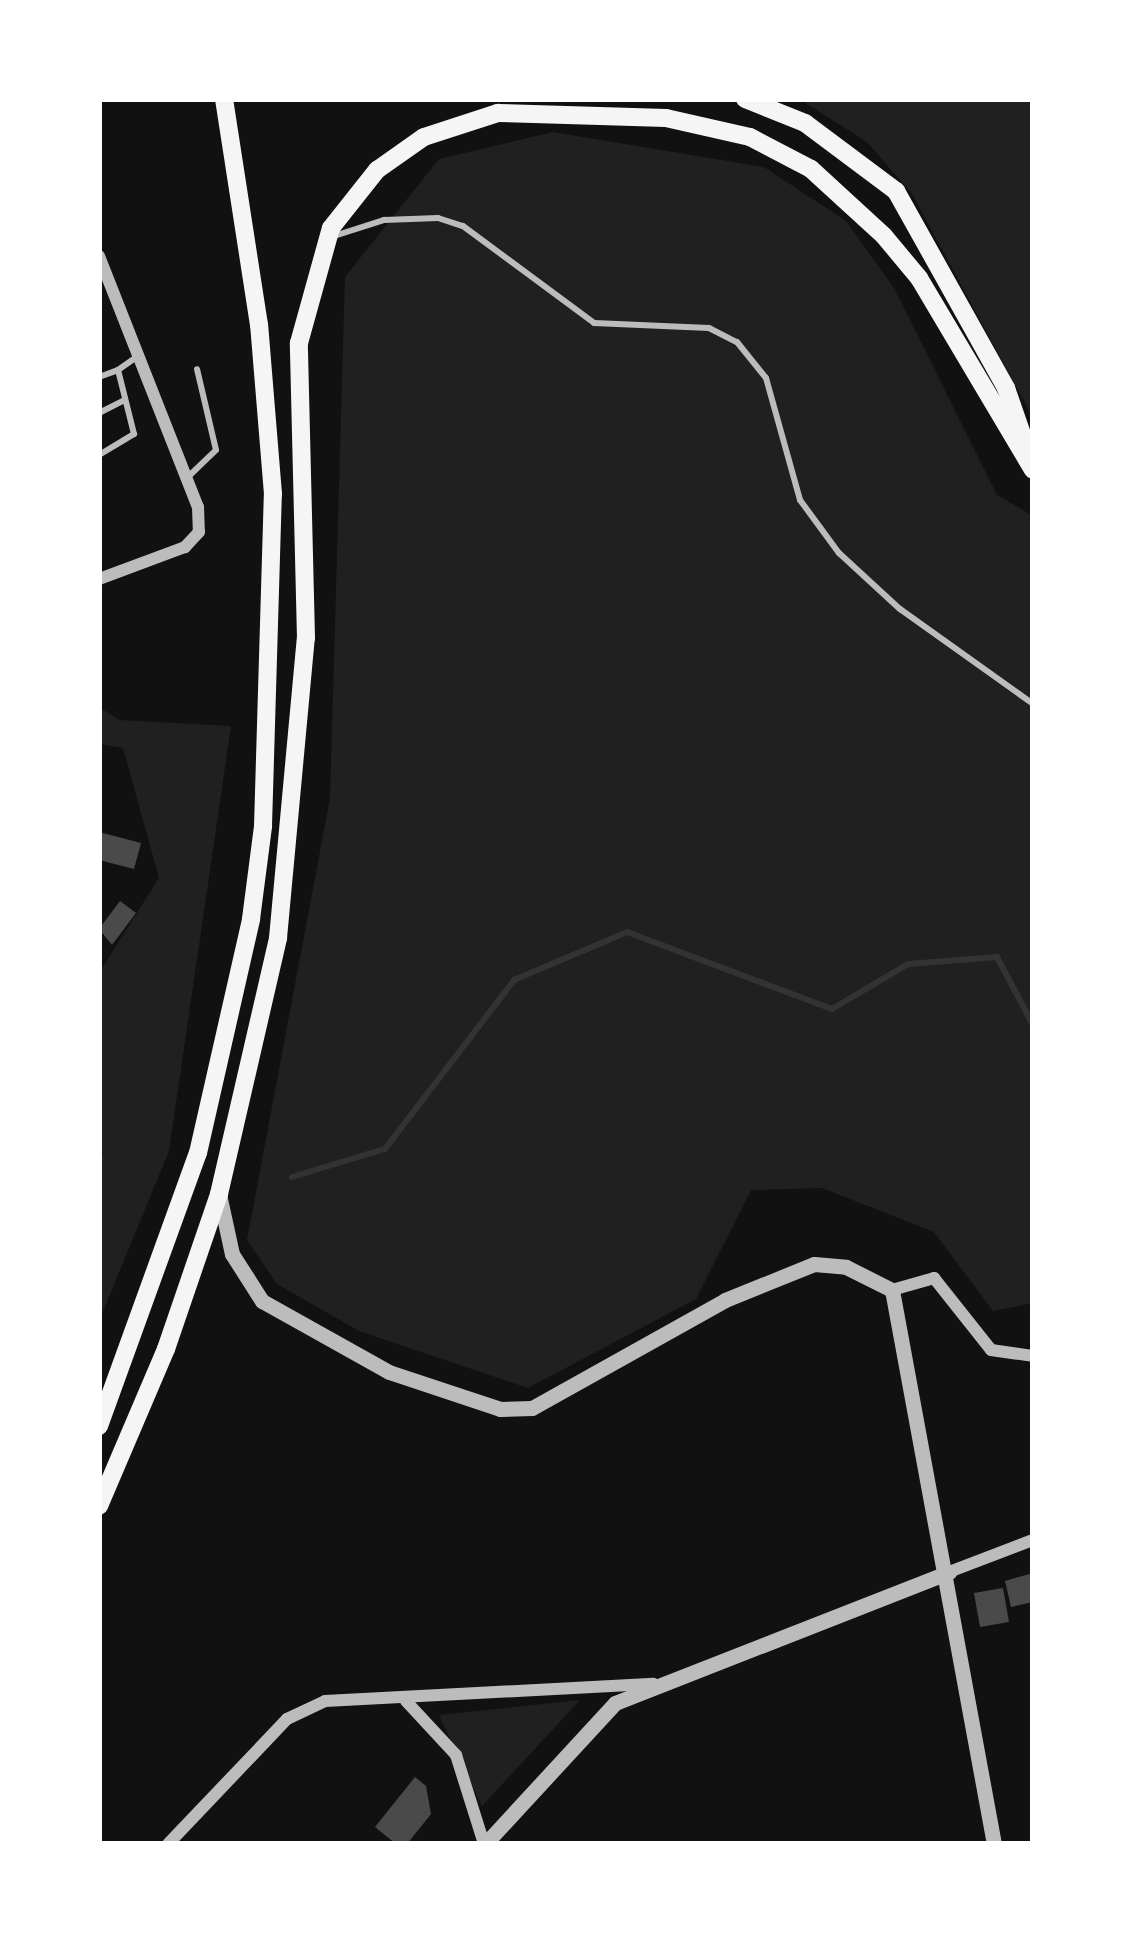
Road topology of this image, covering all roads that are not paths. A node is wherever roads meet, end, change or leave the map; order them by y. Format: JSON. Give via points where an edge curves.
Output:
{"nodes":[{"id":1,"x":224,"y":99,"type":"edge"},
{"id":2,"x":745,"y":99,"type":"edge"},
{"id":3,"x":327,"y":238,"type":"junction"},
{"id":4,"x":99,"y":256,"type":"edge"},
{"id":5,"x":138,"y":356,"type":"junction"},
{"id":6,"x":197,"y":369,"type":"dead end"},
{"id":7,"x":118,"y":370,"type":"junction"},
{"id":8,"x":99,"y":377,"type":"edge"},
{"id":9,"x":125,"y":400,"type":"junction"},
{"id":10,"x":99,"y":413,"type":"edge"},
{"id":11,"x":99,"y":455,"type":"edge"},
{"id":12,"x":1033,"y":467,"type":"edge"},
{"id":13,"x":186,"y":478,"type":"junction"},
{"id":14,"x":99,"y":579,"type":"edge"},
{"id":15,"x":1033,"y":704,"type":"edge"},
{"id":16,"x":219,"y":1194,"type":"junction"},
{"id":17,"x":892,"y":1290,"type":"junction"},
{"id":18,"x":1033,"y":1356,"type":"edge"},
{"id":19,"x":99,"y":1426,"type":"edge"},
{"id":20,"x":99,"y":1506,"type":"edge"},
{"id":21,"x":1033,"y":1540,"type":"edge"},
{"id":22,"x":949,"y":1572,"type":"junction"},
{"id":23,"x":664,"y":1684,"type":"junction"},
{"id":24,"x":406,"y":1701,"type":"junction"},
{"id":25,"x":168,"y":1844,"type":"edge"},
{"id":26,"x":484,"y":1844,"type":"edge"},
{"id":27,"x":994,"y":1844,"type":"edge"}],
"edges":[{"from":1,"to":19,"type":"main road","via":[[259,325],[273,494],[274,671],[263,826],[251,919],[198,1153]]},
{"from":2,"to":12,"type":"main road","via":[[806,123],[896,191],[1006,388]]},
{"from":3,"to":12,"type":"main road","via":[[352,198],[404,149],[498,113],[666,118],[750,137],[811,169],[884,236],[919,278]]},
{"from":3,"to":15,"type":"lane","via":[[384,220],[438,218],[463,226],[594,323],[709,328],[737,342],[766,378],[800,500],[839,553],[900,609]]},
{"from":3,"to":16,"type":"main road","via":[[299,344],[306,638],[295,792],[278,938]]},
{"from":4,"to":5,"type":"street"},
{"from":5,"to":7,"type":"lane"},
{"from":5,"to":13,"type":"street"},
{"from":6,"to":13,"type":"lane","via":[[216,450]]},
{"from":7,"to":8,"type":"lane"},
{"from":7,"to":9,"type":"lane"},
{"from":9,"to":10,"type":"lane"},
{"from":9,"to":11,"type":"lane","via":[[131,441]]},
{"from":13,"to":14,"type":"street","via":[[199,532],[185,547]]},
{"from":16,"to":17,"type":"street","via":[[232,1254],[262,1301],[388,1372],[500,1409],[532,1408],[725,1300],[814,1264],[847,1267]]},
{"from":16,"to":20,"type":"main road","via":[[166,1349]]},
{"from":17,"to":18,"type":"street","via":[[934,1278],[991,1350]]},
{"from":17,"to":22,"type":"street"},
{"from":21,"to":22,"type":"street"},
{"from":22,"to":23,"type":"street"},
{"from":22,"to":27,"type":"street"},
{"from":23,"to":24,"type":"street"},
{"from":23,"to":26,"type":"street","via":[[615,1703],[583,1730]]},
{"from":24,"to":25,"type":"street","via":[[325,1701],[287,1719]]},
{"from":24,"to":26,"type":"street","via":[[456,1755]]}]}
